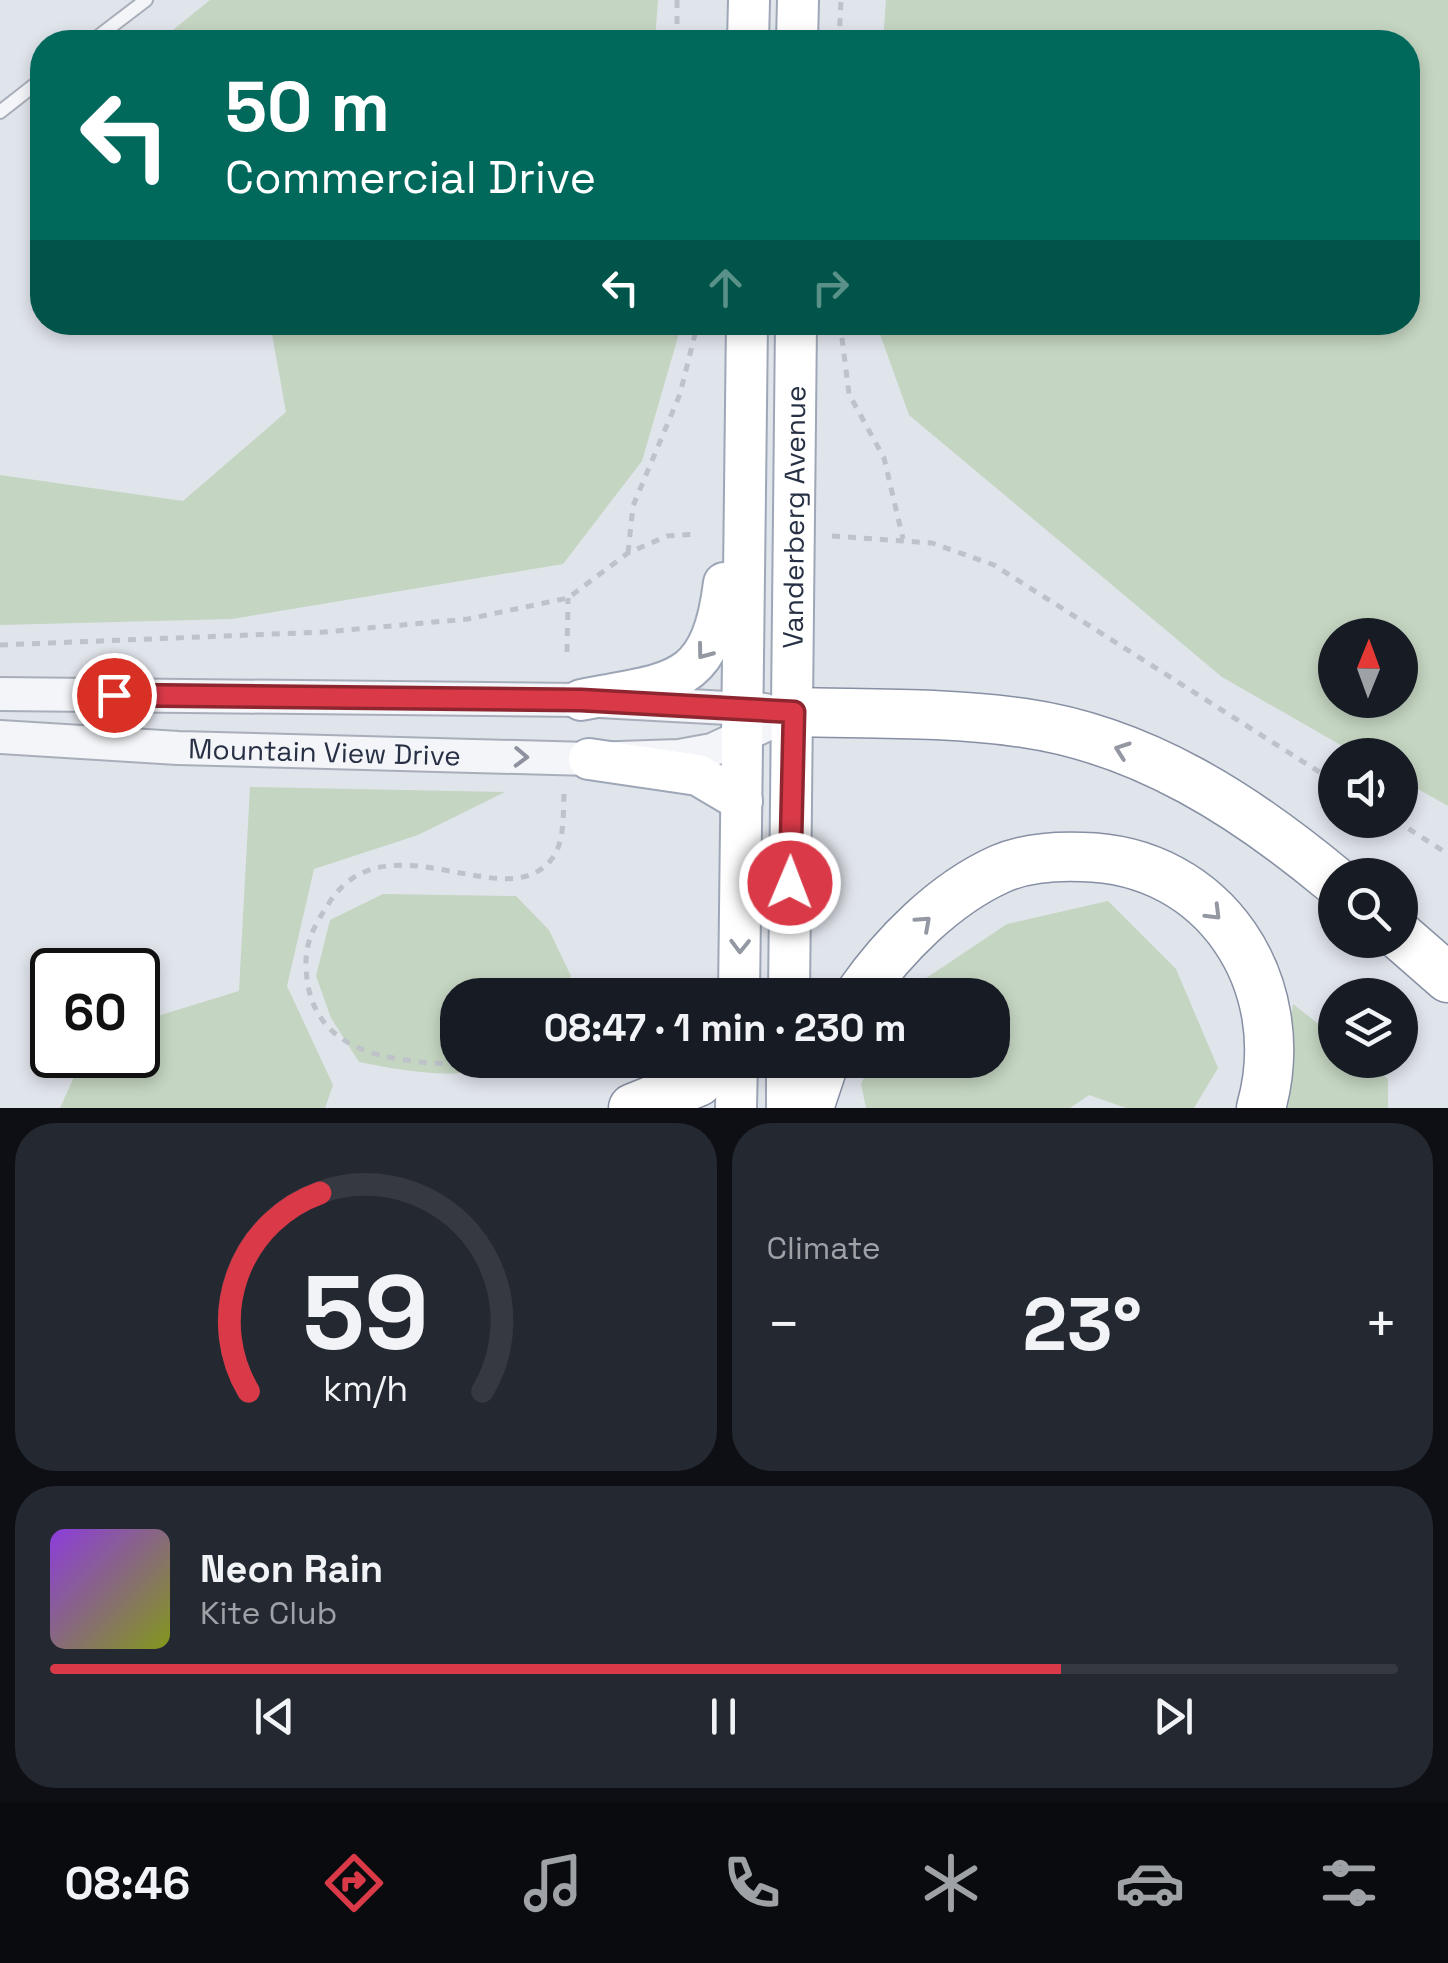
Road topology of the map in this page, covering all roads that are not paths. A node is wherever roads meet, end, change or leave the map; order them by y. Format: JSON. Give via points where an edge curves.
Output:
{"nodes":[{"id":1,"x":146,"y":0,"type":"edge"},
{"id":2,"x":749,"y":0,"type":"edge"},
{"id":3,"x":798,"y":0,"type":"edge"},
{"id":4,"x":106,"y":30,"type":"edge"},
{"id":5,"x":748,"y":30,"type":"edge"},
{"id":6,"x":798,"y":30,"type":"edge"},
{"id":7,"x":30,"y":88,"type":"edge"},
{"id":8,"x":0,"y":112,"type":"edge"},
{"id":9,"x":747,"y":335,"type":"edge"},
{"id":10,"x":796,"y":335,"type":"edge"},
{"id":11,"x":746,"y":385,"type":"junction"},
{"id":12,"x":0,"y":694,"type":"edge"},
{"id":13,"x":581,"y":700,"type":"junction"},
{"id":14,"x":794,"y":712,"type":"junction"},
{"id":15,"x":742,"y":724,"type":"junction"},
{"id":16,"x":0,"y":737,"type":"edge"},
{"id":17,"x":589,"y":759,"type":"junction"},
{"id":18,"x":742,"y":802,"type":"junction"},
{"id":19,"x":1318,"y":869,"type":"edge"},
{"id":20,"x":1418,"y":952,"type":"edge"},
{"id":21,"x":739,"y":978,"type":"edge"},
{"id":22,"x":788,"y":978,"type":"edge"},
{"id":23,"x":874,"y":978,"type":"edge"},
{"id":24,"x":1448,"y":978,"type":"edge"},
{"id":25,"x":702,"y":1078,"type":"edge"},
{"id":26,"x":737,"y":1078,"type":"edge"},
{"id":27,"x":787,"y":1078,"type":"edge"},
{"id":28,"x":819,"y":1078,"type":"edge"},
{"id":29,"x":653,"y":1101,"type":"edge"},
{"id":30,"x":736,"y":1108,"type":"edge"},
{"id":31,"x":786,"y":1108,"type":"edge"},
{"id":32,"x":809,"y":1108,"type":"edge"},
{"id":33,"x":1260,"y":1108,"type":"edge"}],
"edges":[{"from":1,"to":4,"type":"lane"},
{"from":2,"to":5,"type":"main road"},
{"from":3,"to":6,"type":"main road"},
{"from":7,"to":8,"type":"lane"},
{"from":9,"to":11,"type":"main road","name":"Vanderberg Avenue"},
{"from":10,"to":14,"type":"main road","name":"Vanderberg Avenue"},
{"from":11,"to":13,"type":"main road","one_way":true,"via":[[712,643],[684,675]]},
{"from":11,"to":15,"type":"main road","name":"Vanderberg Avenue"},
{"from":12,"to":13,"type":"street","name":"Mountain View Drive"},
{"from":13,"to":15,"type":"street","name":"Mountain View Drive"},
{"from":14,"to":15,"type":"street","name":"Mountain View Drive"},
{"from":19,"to":14,"type":"highway","one_way":true,"via":[[1211,790],[1063,730],[992,720]]},
{"from":14,"to":22,"type":"main road","name":"Vanderberg Avenue"},
{"from":15,"to":17,"type":"street","name":"Mountain View Drive","via":[[680,756]]},
{"from":15,"to":18,"type":"main road","name":"Vanderberg Avenue"},
{"from":16,"to":17,"type":"street","name":"Mountain View Drive","one_way":true},
{"from":17,"to":18,"type":"main road","via":[[698,775]]},
{"from":18,"to":21,"type":"main road","name":"Vanderberg Avenue","one_way":true},
{"from":20,"to":24,"type":"highway"},
{"from":23,"to":33,"type":"highway","one_way":true,"via":[[933,914],[1000,869],[1057,857],[1133,864],[1205,904],[1250,961],[1270,1024]]},
{"from":25,"to":29,"type":"highway"},
{"from":26,"to":30,"type":"main road"},
{"from":27,"to":31,"type":"main road"},
{"from":28,"to":32,"type":"highway"}]}
